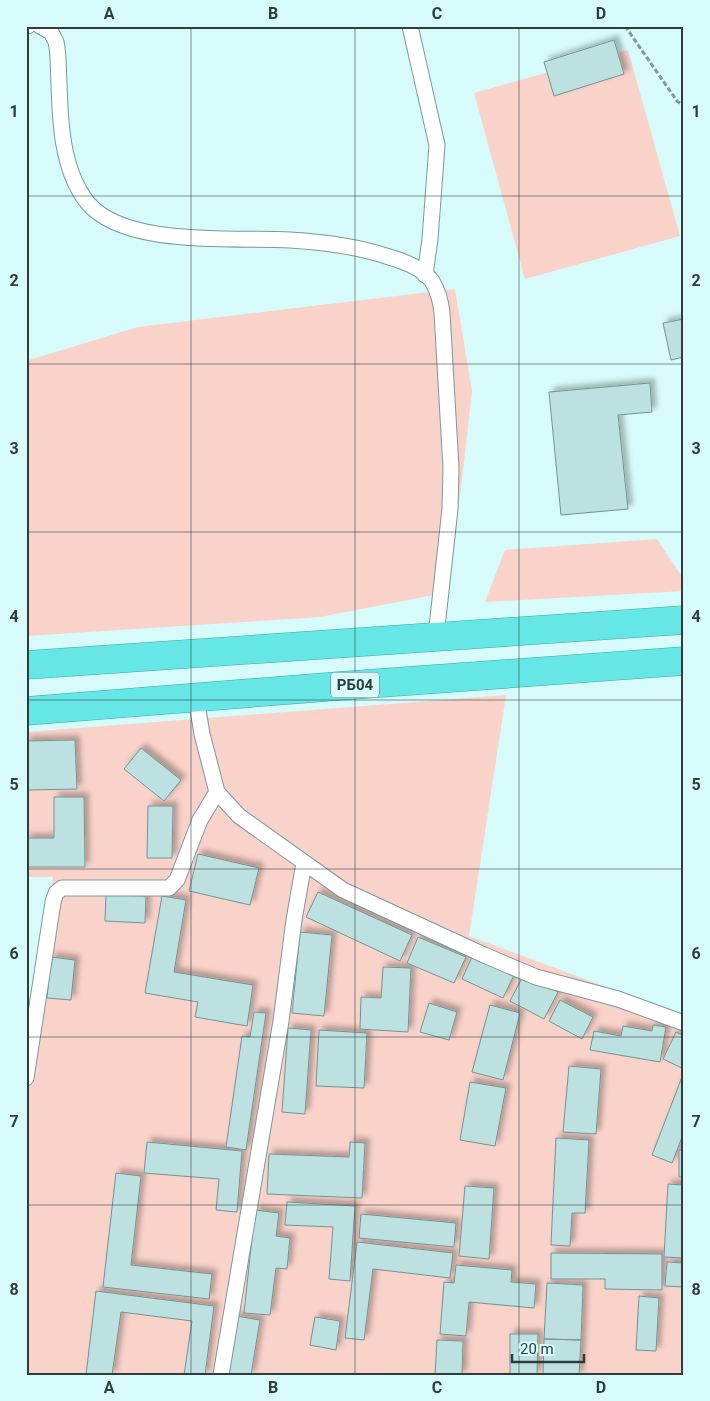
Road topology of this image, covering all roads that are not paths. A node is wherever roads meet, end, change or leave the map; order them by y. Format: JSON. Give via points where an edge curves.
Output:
{"nodes":[{"id":1,"x":40,"y":26,"type":"edge"},
{"id":2,"x":410,"y":26,"type":"edge"},
{"id":3,"x":426,"y":275,"type":"junction"},
{"id":4,"x":684,"y":620,"type":"edge"},
{"id":5,"x":436,"y":636,"type":"junction"},
{"id":6,"x":684,"y":661,"type":"edge"},
{"id":7,"x":26,"y":665,"type":"edge"},
{"id":8,"x":196,"y":698,"type":"junction"},
{"id":9,"x":26,"y":711,"type":"edge"},
{"id":10,"x":217,"y":792,"type":"junction"},
{"id":11,"x":304,"y":863,"type":"junction"},
{"id":12,"x":684,"y":1023,"type":"edge"},
{"id":13,"x":26,"y":1078,"type":"edge"},
{"id":14,"x":221,"y":1375,"type":"edge"}],
"edges":[{"from":1,"to":3,"type":"lane","via":[[50,32],[56,42],[62,129],[73,176],[88,202],[105,218],[118,225],[190,238],[290,240],[347,246],[406,262]]},
{"from":2,"to":3,"type":"lane","via":[[437,145]]},
{"from":3,"to":5,"type":"lane","via":[[436,289],[442,313],[451,468],[450,509]]},
{"from":4,"to":5,"type":"highway"},
{"from":5,"to":7,"type":"highway"},
{"from":6,"to":8,"type":"highway","number":"РБ04"},
{"from":8,"to":9,"type":"highway","number":"РБ04"},
{"from":8,"to":10,"type":"lane"},
{"from":10,"to":11,"type":"lane","via":[[239,816]]},
{"from":10,"to":13,"type":"lane","via":[[200,820],[177,880],[169,888],[62,888],[56,893]]},
{"from":11,"to":12,"type":"lane","via":[[343,890],[498,961],[536,977],[618,999]]},
{"from":11,"to":14,"type":"lane","via":[[281,1021]]}]}
